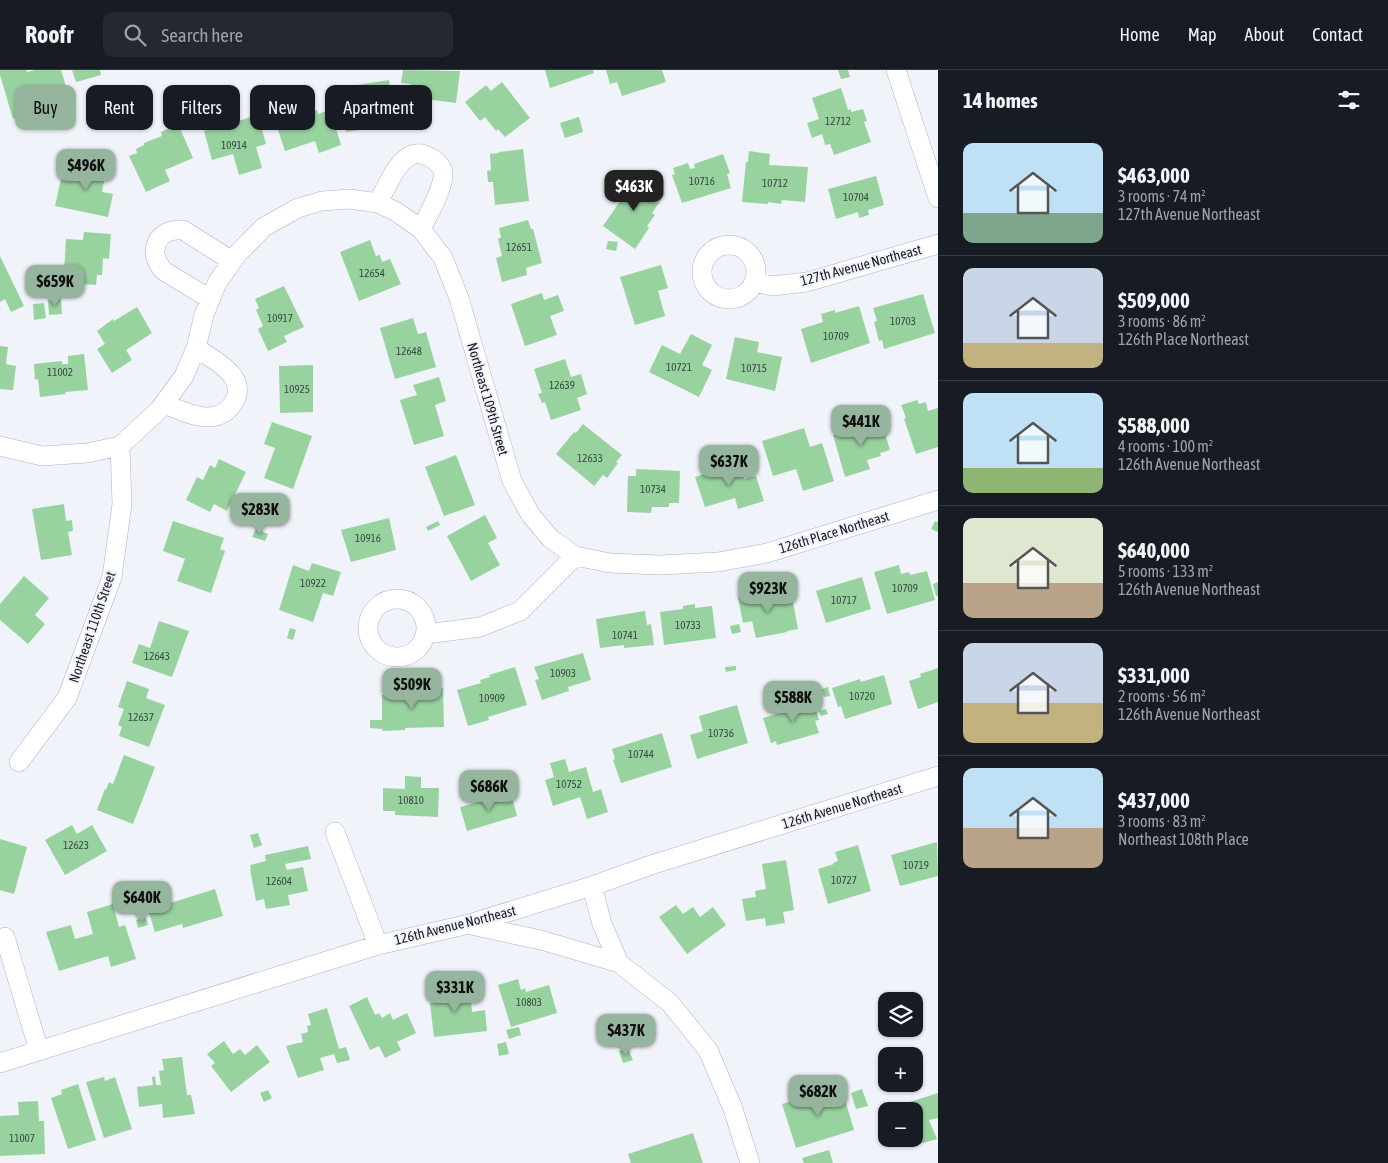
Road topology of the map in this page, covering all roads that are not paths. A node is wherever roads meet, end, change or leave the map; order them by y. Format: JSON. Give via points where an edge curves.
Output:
{"nodes":[{"id":1,"x":896,"y":70,"type":"edge"},
{"id":2,"x":938,"y":198,"type":"edge"},
{"id":3,"x":378,"y":203,"type":"junction"},
{"id":4,"x":421,"y":229,"type":"junction"},
{"id":5,"x":938,"y":244,"type":"edge"},
{"id":6,"x":232,"y":261,"type":"junction"},
{"id":7,"x":754,"y":282,"type":"dead end"},
{"id":8,"x":210,"y":299,"type":"junction"},
{"id":9,"x":196,"y":348,"type":"junction"},
{"id":10,"x":164,"y":404,"type":"junction"},
{"id":11,"x":0,"y":446,"type":"edge"},
{"id":12,"x":120,"y":446,"type":"junction"},
{"id":13,"x":938,"y":500,"type":"edge"},
{"id":14,"x":575,"y":556,"type":"junction"},
{"id":15,"x":426,"y":632,"type":"dead end"},
{"id":16,"x":19,"y":762,"type":"dead end"},
{"id":17,"x":938,"y":776,"type":"edge"},
{"id":18,"x":335,"y":832,"type":"dead end"},
{"id":19,"x":592,"y":886,"type":"junction"},
{"id":20,"x":469,"y":924,"type":"junction"},
{"id":21,"x":5,"y":937,"type":"dead end"},
{"id":22,"x":378,"y":944,"type":"junction"},
{"id":23,"x":619,"y":963,"type":"junction"},
{"id":24,"x":39,"y":1051,"type":"junction"},
{"id":25,"x":0,"y":1063,"type":"edge"},
{"id":26,"x":750,"y":1163,"type":"edge"}],
"edges":[{"from":1,"to":2,"type":"street"},
{"from":3,"to":4,"type":"street","name":"Northeast 109th Street"},
{"from":3,"to":4,"type":"street","via":[[401,161],[414,154],[427,155],[438,162],[443,172],[441,187]]},
{"from":3,"to":6,"type":"street","name":"Northeast 109th Street","via":[[350,199],[322,201],[298,208],[264,228]]},
{"from":4,"to":14,"type":"street","name":"Northeast 109th Street","via":[[443,258],[459,298],[512,480],[530,514],[550,538]]},
{"from":5,"to":7,"type":"street","name":"127th Avenue Northeast","via":[[807,282],[772,286]]},
{"from":6,"to":8,"type":"street","name":"Northeast 109th Street"},
{"from":6,"to":8,"type":"street","via":[[184,230],[168,231],[158,241],[155,257],[158,265]]},
{"from":8,"to":9,"type":"street","name":"Northeast 109th Street"},
{"from":9,"to":10,"type":"street","name":"Northeast 109th Street","via":[[184,376]]},
{"from":9,"to":10,"type":"street","via":[[229,370],[236,384],[235,400],[215,417]]},
{"from":10,"to":12,"type":"street","name":"Northeast 109th Street"},
{"from":11,"to":12,"type":"street","via":[[42,456],[88,453]]},
{"from":12,"to":16,"type":"street","name":"Northeast 110th Street","via":[[122,504],[112,577],[67,698]]},
{"from":13,"to":14,"type":"street","name":"126th Place Northeast","via":[[766,553],[718,562],[640,565]]},
{"from":14,"to":15,"type":"street","via":[[520,611],[480,628]]},
{"from":17,"to":19,"type":"street","name":"126th Avenue Northeast"},
{"from":18,"to":22,"type":"street"},
{"from":19,"to":20,"type":"street","name":"126th Avenue Northeast"},
{"from":19,"to":23,"type":"street","via":[[602,924]]},
{"from":20,"to":22,"type":"street","name":"126th Avenue Northeast"},
{"from":20,"to":23,"type":"street","via":[[541,940]]},
{"from":21,"to":24,"type":"street"},
{"from":22,"to":24,"type":"street","name":"126th Avenue Northeast"},
{"from":23,"to":26,"type":"street","via":[[670,1003],[708,1050],[734,1109]]},
{"from":24,"to":25,"type":"street","name":"126th Avenue Northeast"}]}
